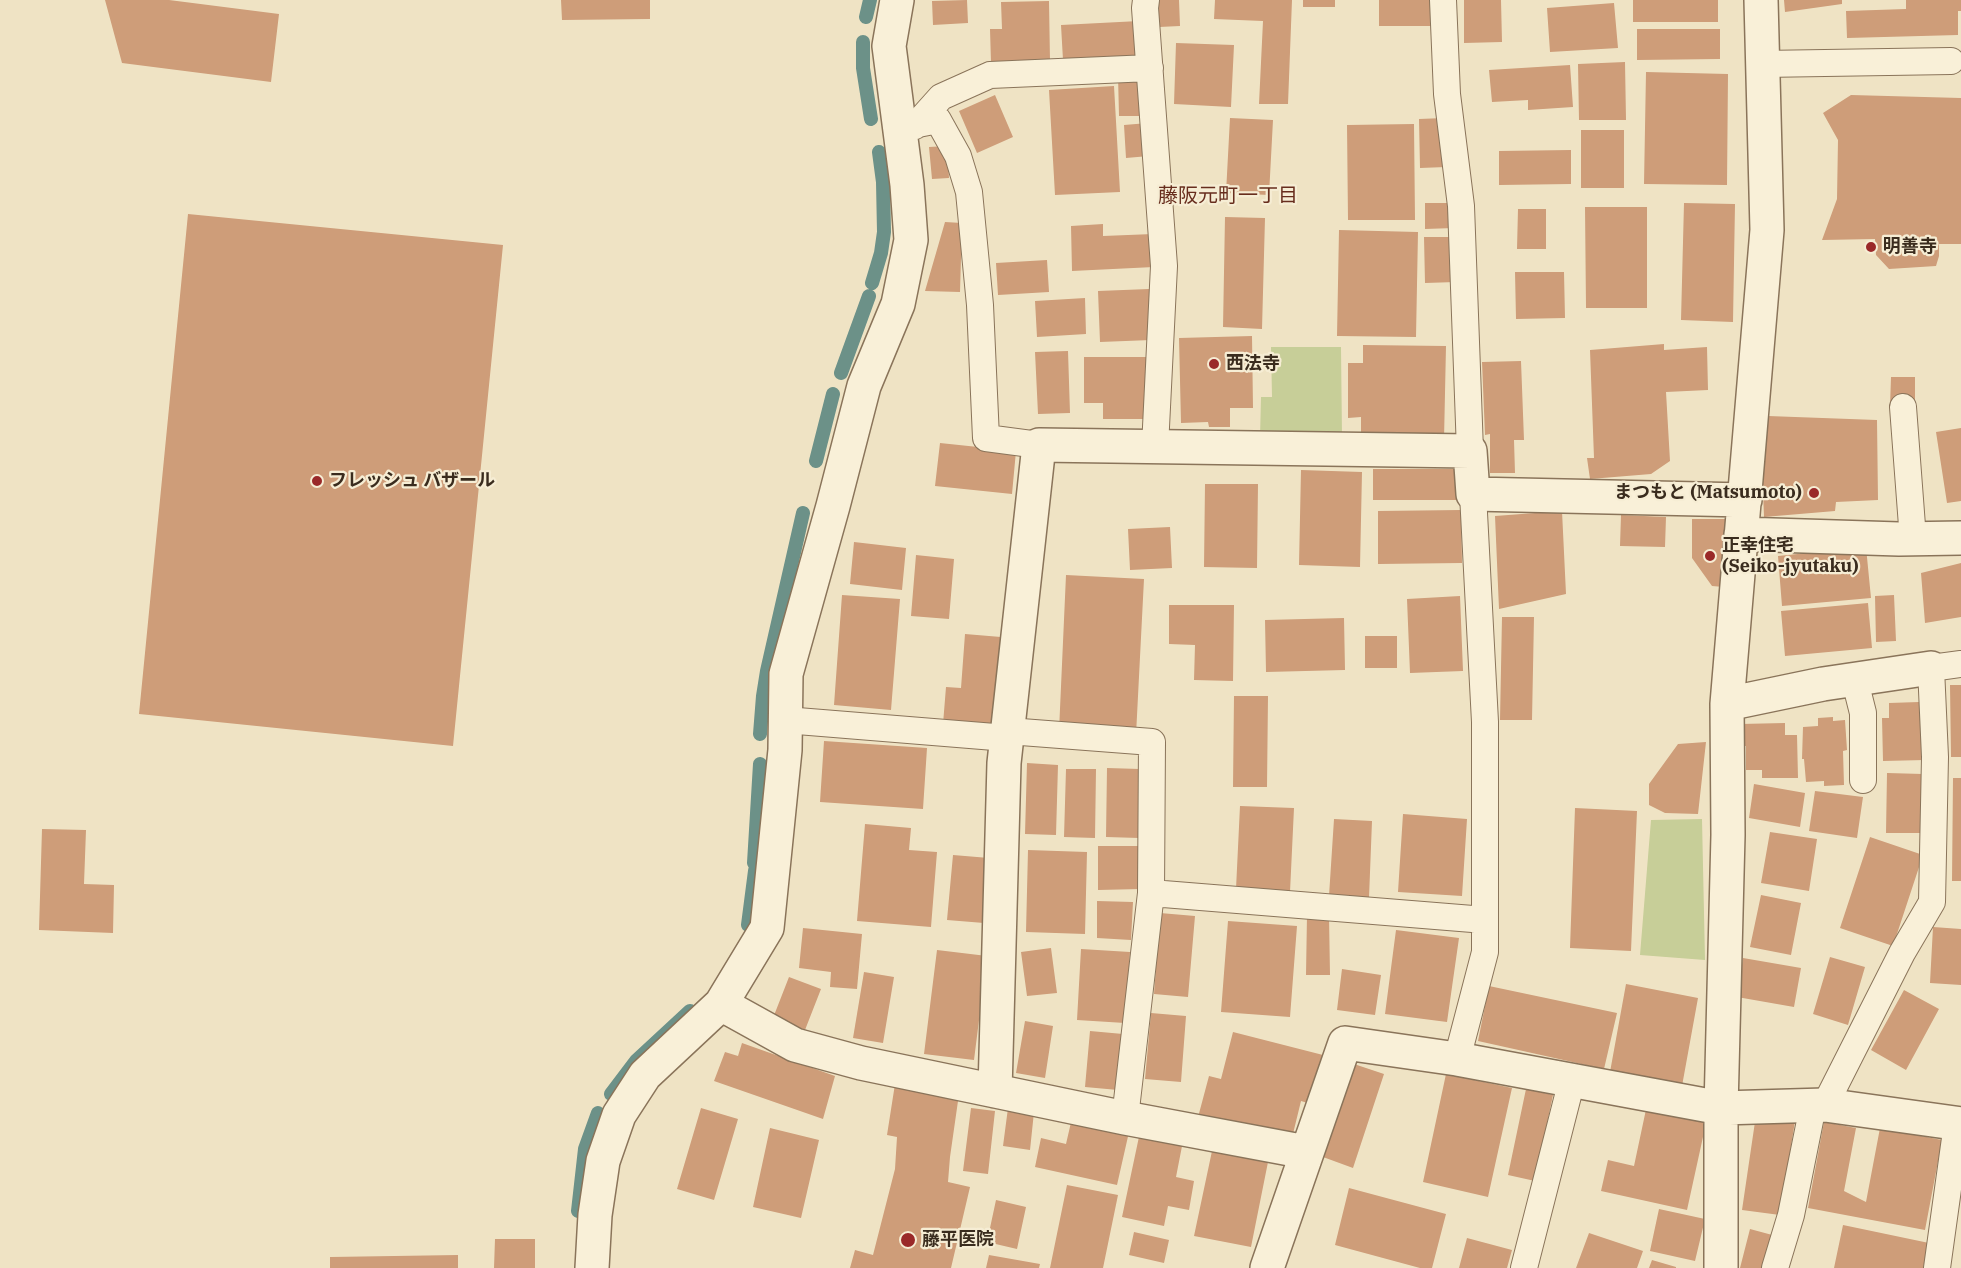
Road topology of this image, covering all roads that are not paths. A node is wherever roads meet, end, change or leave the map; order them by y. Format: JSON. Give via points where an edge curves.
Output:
{"nodes":[{"id":1,"x":897,"y":0,"type":"edge"},
{"id":2,"x":1146,"y":0,"type":"edge"},
{"id":3,"x":1443,"y":0,"type":"edge"},
{"id":4,"x":1761,"y":0,"type":"edge"},
{"id":5,"x":1951,"y":61,"type":"dead end"},
{"id":6,"x":1762,"y":64,"type":"junction"},
{"id":7,"x":1150,"y":68,"type":"junction"},
{"id":8,"x":907,"y":127,"type":"junction"},
{"id":9,"x":1903,"y":407,"type":"dead end"},
{"id":10,"x":1039,"y":445,"type":"junction"},
{"id":11,"x":1155,"y":447,"type":"junction"},
{"id":12,"x":1470,"y":451,"type":"junction"},
{"id":13,"x":1473,"y":494,"type":"junction"},
{"id":14,"x":1745,"y":500,"type":"junction"},
{"id":15,"x":1741,"y":534,"type":"junction"},
{"id":16,"x":1913,"y":538,"type":"junction"},
{"id":17,"x":1961,"y":538,"type":"edge"},
{"id":18,"x":1946,"y":666,"type":"edge"},
{"id":19,"x":1855,"y":681,"type":"junction"},
{"id":20,"x":1727,"y":704,"type":"junction"},
{"id":21,"x":785,"y":720,"type":"junction"},
{"id":22,"x":1008,"y":735,"type":"junction"},
{"id":23,"x":1863,"y":780,"type":"dead end"},
{"id":24,"x":1151,"y":893,"type":"junction"},
{"id":25,"x":1485,"y":920,"type":"junction"},
{"id":26,"x":721,"y":1004,"type":"junction"},
{"id":27,"x":1457,"y":1059,"type":"junction"},
{"id":28,"x":1572,"y":1080,"type":"junction"},
{"id":29,"x":995,"y":1091,"type":"junction"},
{"id":30,"x":1819,"y":1105,"type":"junction"},
{"id":31,"x":1721,"y":1108,"type":"junction"},
{"id":32,"x":1125,"y":1118,"type":"junction"},
{"id":33,"x":1959,"y":1124,"type":"edge"},
{"id":34,"x":1306,"y":1152,"type":"junction"},
{"id":35,"x":592,"y":1268,"type":"edge"},
{"id":36,"x":1267,"y":1268,"type":"edge"},
{"id":37,"x":1524,"y":1268,"type":"edge"},
{"id":38,"x":1721,"y":1268,"type":"edge"},
{"id":39,"x":1775,"y":1268,"type":"edge"},
{"id":40,"x":1937,"y":1268,"type":"edge"}],
"edges":[{"from":1,"to":8,"type":"street","via":[[889,46]]},
{"from":2,"to":7,"type":"lane"},
{"from":3,"to":12,"type":"lane","via":[[1448,94],[1461,206]]},
{"from":4,"to":6,"type":"street"},
{"from":5,"to":6,"type":"lane"},
{"from":6,"to":14,"type":"street","via":[[1767,230]]},
{"from":7,"to":8,"type":"lane","via":[[990,75],[941,97]]},
{"from":7,"to":11,"type":"lane","via":[[1164,266]]},
{"from":8,"to":10,"type":"lane","via":[[939,120],[958,156],[969,192],[980,305],[986,438]]},
{"from":8,"to":21,"type":"street","via":[[911,240],[898,304],[864,386],[786,674]]},
{"from":9,"to":16,"type":"lane"},
{"from":10,"to":11,"type":"street"},
{"from":10,"to":22,"type":"street"},
{"from":11,"to":12,"type":"street"},
{"from":12,"to":13,"type":"street"},
{"from":13,"to":14,"type":"street"},
{"from":13,"to":25,"type":"lane","via":[[1485,722]]},
{"from":14,"to":15,"type":"street"},
{"from":15,"to":16,"type":"street"},
{"from":15,"to":20,"type":"street"},
{"from":16,"to":17,"type":"street"},
{"from":18,"to":19,"type":"street"},
{"from":18,"to":30,"type":"lane","via":[[1935,757],[1932,902]]},
{"from":19,"to":20,"type":"street"},
{"from":19,"to":23,"type":"lane","via":[[1863,713]]},
{"from":20,"to":31,"type":"street"},
{"from":21,"to":22,"type":"lane"},
{"from":21,"to":26,"type":"street","via":[[767,928]]},
{"from":22,"to":24,"type":"lane","via":[[1152,742]]},
{"from":22,"to":29,"type":"street"},
{"from":24,"to":25,"type":"lane"},
{"from":24,"to":32,"type":"lane"},
{"from":25,"to":27,"type":"lane","via":[[1485,952]]},
{"from":26,"to":29,"type":"street","via":[[795,1045],[918,1081]]},
{"from":26,"to":35,"type":"street","via":[[645,1075],[619,1115],[603,1161]]},
{"from":27,"to":28,"type":"street"},
{"from":27,"to":34,"type":"street","via":[[1345,1043]]},
{"from":28,"to":31,"type":"street"},
{"from":28,"to":37,"type":"lane"},
{"from":29,"to":32,"type":"street"},
{"from":30,"to":31,"type":"street"},
{"from":30,"to":33,"type":"street"},
{"from":30,"to":39,"type":"lane"},
{"from":31,"to":38,"type":"street"},
{"from":32,"to":34,"type":"street"},
{"from":33,"to":40,"type":"lane"},
{"from":34,"to":36,"type":"street"}]}
